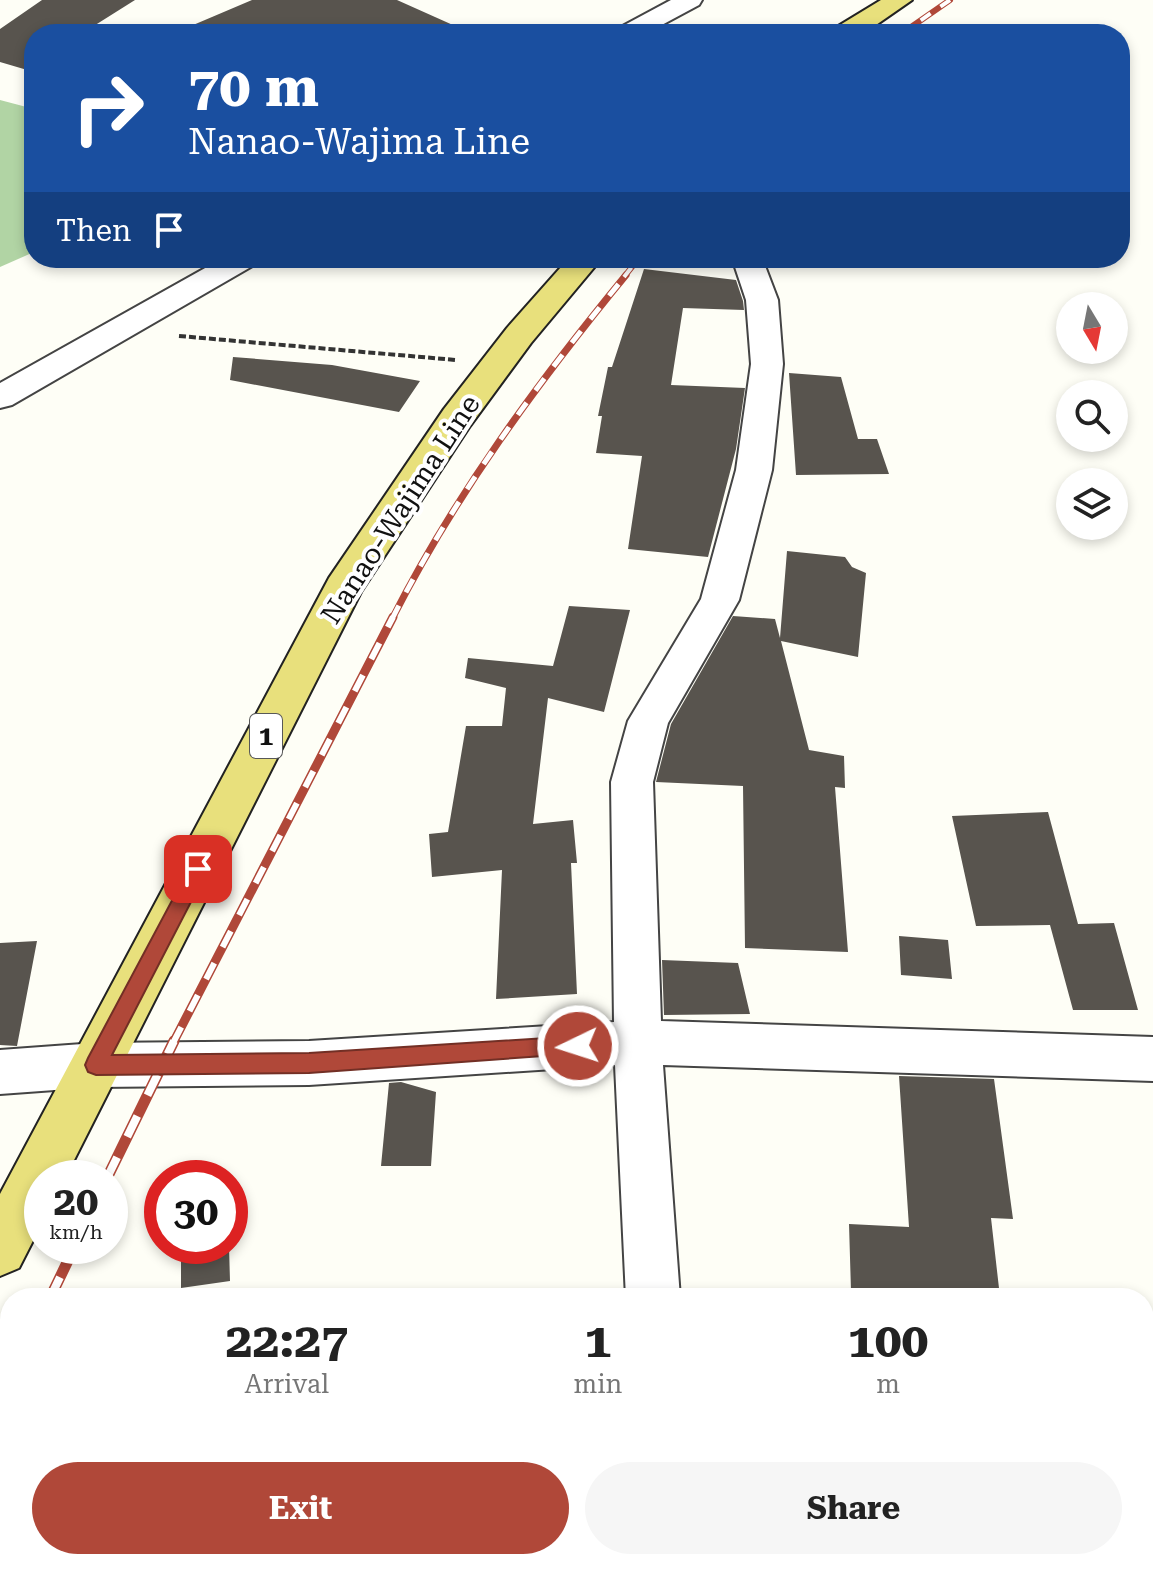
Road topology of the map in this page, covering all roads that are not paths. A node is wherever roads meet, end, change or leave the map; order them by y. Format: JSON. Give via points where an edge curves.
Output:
{"nodes":[{"id":1,"x":690,"y":0,"type":"edge"},
{"id":2,"x":899,"y":0,"type":"edge"},
{"id":3,"x":645,"y":24,"type":"edge"},
{"id":4,"x":860,"y":24,"type":"edge"},
{"id":5,"x":228,"y":268,"type":"edge"},
{"id":6,"x":577,"y":268,"type":"edge"},
{"id":7,"x":751,"y":268,"type":"edge"},
{"id":8,"x":0,"y":397,"type":"edge"},
{"id":9,"x":638,"y":1042,"type":"junction"},
{"id":10,"x":1153,"y":1059,"type":"edge"},
{"id":11,"x":96,"y":1065,"type":"junction"},
{"id":12,"x":0,"y":1072,"type":"edge"},
{"id":13,"x":0,"y":1249,"type":"edge"},
{"id":14,"x":652,"y":1288,"type":"edge"}],
"edges":[{"from":1,"to":3,"type":"street"},
{"from":2,"to":4,"type":"main road"},
{"from":5,"to":8,"type":"street"},
{"from":6,"to":11,"type":"main road","name":"Nanao-Wajima Line","number":"1","via":[[496,363],[343,588]]},
{"from":7,"to":9,"type":"street","via":[[762,300],[767,364],[754,470],[720,600],[648,721],[632,782]]},
{"from":9,"to":10,"type":"street"},
{"from":9,"to":11,"type":"street","via":[[309,1063]]},
{"from":9,"to":14,"type":"street"},
{"from":11,"to":12,"type":"street"},
{"from":11,"to":13,"type":"main road","name":"Nanao-Wajima Line","number":"1"}]}
